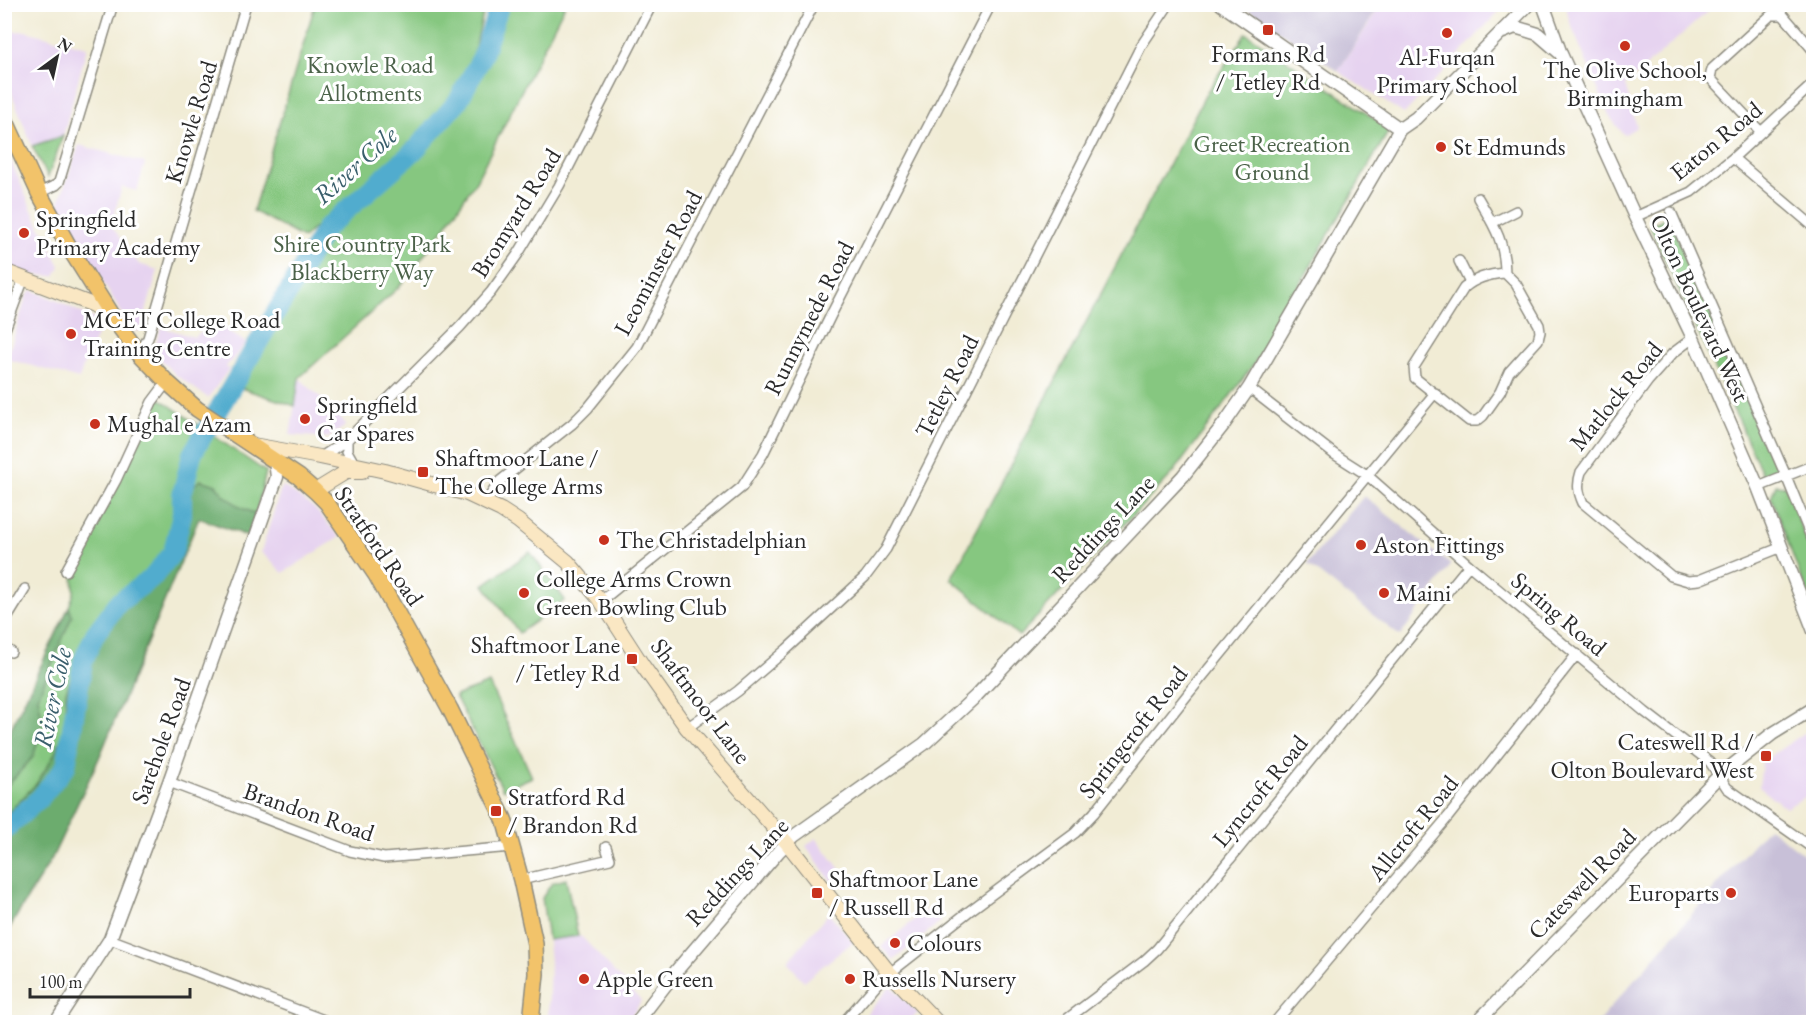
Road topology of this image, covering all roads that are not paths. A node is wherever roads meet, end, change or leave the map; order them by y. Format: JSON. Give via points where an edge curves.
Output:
{"nodes":[{"id":1,"x":113,"y":4,"type":"edge"},
{"id":2,"x":246,"y":4,"type":"edge"},
{"id":3,"x":652,"y":4,"type":"edge"},
{"id":4,"x":814,"y":4,"type":"edge"},
{"id":5,"x":991,"y":4,"type":"edge"},
{"id":6,"x":1169,"y":4,"type":"edge"},
{"id":7,"x":1221,"y":4,"type":"edge"},
{"id":8,"x":1529,"y":4,"type":"edge"},
{"id":9,"x":1543,"y":4,"type":"edge"},
{"id":10,"x":1500,"y":34,"type":"junction"},
{"id":11,"x":1814,"y":51,"type":"edge"},
{"id":12,"x":1561,"y":54,"type":"junction"},
{"id":13,"x":1814,"y":83,"type":"edge"},
{"id":14,"x":4,"y":117,"type":"edge"},
{"id":15,"x":1400,"y":129,"type":"junction"},
{"id":16,"x":1761,"y":132,"type":"junction"},
{"id":17,"x":1733,"y":158,"type":"junction"},
{"id":18,"x":39,"y":193,"type":"junction"},
{"id":19,"x":1478,"y":198,"type":"dead end"},
{"id":20,"x":1516,"y":211,"type":"dead end"},
{"id":21,"x":1671,"y":212,"type":"dead end"},
{"id":22,"x":1635,"y":217,"type":"junction"},
{"id":23,"x":1811,"y":221,"type":"edge"},
{"id":24,"x":1492,"y":223,"type":"junction"},
{"id":25,"x":1459,"y":261,"type":"dead end"},
{"id":26,"x":4,"y":271,"type":"edge"},
{"id":27,"x":1504,"y":273,"type":"junction"},
{"id":28,"x":24,"y":278,"type":"junction"},
{"id":29,"x":1470,"y":283,"type":"junction"},
{"id":30,"x":115,"y":321,"type":"junction"},
{"id":31,"x":4,"y":332,"type":"edge"},
{"id":32,"x":1693,"y":338,"type":"junction"},
{"id":33,"x":140,"y":354,"type":"junction"},
{"id":34,"x":167,"y":382,"type":"junction"},
{"id":35,"x":1249,"y":388,"type":"junction"},
{"id":36,"x":1435,"y":393,"type":"junction"},
{"id":37,"x":347,"y":440,"type":"junction"},
{"id":38,"x":248,"y":444,"type":"junction"},
{"id":39,"x":320,"y":457,"type":"junction"},
{"id":40,"x":275,"y":461,"type":"junction"},
{"id":41,"x":356,"y":465,"type":"junction"},
{"id":42,"x":1814,"y":465,"type":"edge"},
{"id":43,"x":385,"y":471,"type":"junction"},
{"id":44,"x":1367,"y":475,"type":"junction"},
{"id":45,"x":1786,"y":476,"type":"junction"},
{"id":46,"x":1758,"y":487,"type":"junction"},
{"id":47,"x":315,"y":491,"type":"junction"},
{"id":48,"x":486,"y":502,"type":"junction"},
{"id":49,"x":1814,"y":544,"type":"edge"},
{"id":50,"x":1782,"y":547,"type":"junction"},
{"id":51,"x":1469,"y":565,"type":"junction"},
{"id":52,"x":66,"y":571,"type":"dead end"},
{"id":53,"x":25,"y":589,"type":"dead end"},
{"id":54,"x":601,"y":601,"type":"junction"},
{"id":55,"x":4,"y":623,"type":"edge"},
{"id":56,"x":1814,"y":631,"type":"edge"},
{"id":57,"x":1577,"y":654,"type":"junction"},
{"id":58,"x":1814,"y":708,"type":"edge"},
{"id":59,"x":687,"y":728,"type":"junction"},
{"id":60,"x":1719,"y":776,"type":"junction"},
{"id":61,"x":169,"y":782,"type":"junction"},
{"id":62,"x":787,"y":843,"type":"junction"},
{"id":63,"x":512,"y":847,"type":"junction"},
{"id":64,"x":606,"y":847,"type":"dead end"},
{"id":65,"x":1814,"y":849,"type":"edge"},
{"id":66,"x":521,"y":880,"type":"junction"},
{"id":67,"x":110,"y":939,"type":"junction"},
{"id":68,"x":889,"y":972,"type":"junction"},
{"id":69,"x":56,"y":1023,"type":"edge"},
{"id":70,"x":329,"y":1023,"type":"edge"},
{"id":71,"x":531,"y":1023,"type":"edge"},
{"id":72,"x":637,"y":1023,"type":"edge"},
{"id":73,"x":844,"y":1023,"type":"edge"},
{"id":74,"x":937,"y":1023,"type":"edge"},
{"id":75,"x":1063,"y":1023,"type":"edge"},
{"id":76,"x":1275,"y":1023,"type":"edge"},
{"id":77,"x":1477,"y":1023,"type":"edge"}],
"edges":[{"from":1,"to":18,"type":"street","via":[[59,182]]},
{"from":2,"to":33,"type":"street","name":"Knowle Road","via":[[148,338]]},
{"from":3,"to":37,"type":"street","name":"Bromyard Road","via":[[559,186],[518,254],[460,327]]},
{"from":4,"to":48,"type":"street","name":"Leominster Road","via":[[637,347],[580,416],[500,481]]},
{"from":5,"to":54,"type":"street","name":"Runnymede Road","via":[[763,454],[742,487]]},
{"from":6,"to":59,"type":"street","name":"Tetley Road","via":[[1141,46],[886,549],[865,577],[787,649]]},
{"from":7,"to":15,"type":"street"},
{"from":8,"to":10,"type":"street","name":"Reddings Lane"},
{"from":9,"to":12,"type":"street","name":"Olton Boulevard West"},
{"from":10,"to":12,"type":"street","via":[[1515,27],[1538,34]]},
{"from":10,"to":15,"type":"street","name":"Reddings Lane","via":[[1416,118]]},
{"from":11,"to":16,"type":"street","via":[[1784,15],[1771,15],[1712,69],[1710,78]]},
{"from":12,"to":22,"type":"street","name":"Olton Boulevard West"},
{"from":13,"to":16,"type":"street","name":"Eaton Road"},
{"from":14,"to":18,"type":"highway","name":"Stratford Road"},
{"from":15,"to":35,"type":"street","name":"Reddings Lane"},
{"from":16,"to":17,"type":"street","name":"Eaton Road"},
{"from":17,"to":22,"type":"street","name":"Eaton Road","via":[[1691,192]]},
{"from":17,"to":23,"type":"street"},
{"from":18,"to":30,"type":"highway","name":"Stratford Road"},
{"from":19,"to":24,"type":"street"},
{"from":20,"to":24,"type":"street"},
{"from":21,"to":45,"type":"street"},
{"from":22,"to":32,"type":"street","name":"Olton Boulevard West"},
{"from":24,"to":27,"type":"street","via":[[1505,255]]},
{"from":25,"to":29,"type":"street"},
{"from":26,"to":28,"type":"main road"},
{"from":27,"to":29,"type":"street"},
{"from":27,"to":36,"type":"street","via":[[1516,284],[1539,325],[1538,340],[1509,372],[1500,392],[1477,421],[1469,421]]},
{"from":28,"to":30,"type":"main road","via":[[93,305]]},
{"from":28,"to":31,"type":"street"},
{"from":29,"to":36,"type":"street","via":[[1414,367],[1415,378]]},
{"from":30,"to":33,"type":"highway","name":"Stratford Road"},
{"from":32,"to":46,"type":"street","name":"Olton Boulevard West"},
{"from":32,"to":50,"type":"street","name":"Matlock Road","via":[[1673,352],[1648,381],[1581,472],[1578,491],[1583,503],[1671,576],[1688,581]]},
{"from":33,"to":34,"type":"highway","name":"Stratford Road"},
{"from":34,"to":38,"type":"highway","name":"Stratford Road"},
{"from":34,"to":52,"type":"street","via":[[152,402],[116,480]]},
{"from":35,"to":44,"type":"street","name":"Spring Road"},
{"from":35,"to":62,"type":"street","name":"Reddings Lane","via":[[1183,476],[976,696],[924,744]]},
{"from":36,"to":44,"type":"street","name":"Springcroft Road"},
{"from":37,"to":39,"type":"street","name":"Bromyard Road"},
{"from":37,"to":41,"type":"street","via":[[346,451]]},
{"from":38,"to":39,"type":"main road","name":"Shaftmoor Lane"},
{"from":38,"to":40,"type":"highway","name":"Stratford Road"},
{"from":39,"to":41,"type":"main road","name":"Shaftmoor Lane"},
{"from":40,"to":47,"type":"highway","name":"Stratford Road"},
{"from":40,"to":61,"type":"street","name":"Sarehole Road","via":[[277,477]]},
{"from":41,"to":43,"type":"main road","name":"Shaftmoor Lane"},
{"from":42,"to":45,"type":"street"},
{"from":43,"to":47,"type":"main road","name":"Shaftmoor Lane","via":[[346,472]]},
{"from":43,"to":48,"type":"main road","name":"Shaftmoor Lane"},
{"from":44,"to":51,"type":"street","name":"Spring Road"},
{"from":44,"to":68,"type":"street","name":"Springcroft Road","via":[[1075,833]]},
{"from":45,"to":46,"type":"street"},
{"from":45,"to":49,"type":"street"},
{"from":46,"to":50,"type":"street","name":"Olton Boulevard West"},
{"from":47,"to":63,"type":"highway","name":"Stratford Road","via":[[367,560],[418,650],[504,819]]},
{"from":48,"to":54,"type":"main road","name":"Shaftmoor Lane","via":[[518,521],[568,562]]},
{"from":50,"to":56,"type":"street","name":"Olton Boulevard West"},
{"from":51,"to":57,"type":"street","name":"Spring Road"},
{"from":51,"to":75,"type":"street","name":"Lyncroft Road","via":[[1157,949]]},
{"from":53,"to":55,"type":"street"},
{"from":54,"to":59,"type":"main road","name":"Shaftmoor Lane"},
{"from":57,"to":60,"type":"street","name":"Spring Road","via":[[1710,762]]},
{"from":57,"to":76,"type":"street","name":"Allcroft Road","via":[[1448,817]]},
{"from":58,"to":60,"type":"street","name":"Cateswell Road","via":[[1772,734]]},
{"from":59,"to":62,"type":"main road","name":"Shaftmoor Lane"},
{"from":60,"to":65,"type":"street","name":"Spring Road","via":[[1727,788]]},
{"from":60,"to":77,"type":"street","name":"Cateswell Road"},
{"from":61,"to":63,"type":"street","name":"Brandon Road","via":[[350,851],[384,858]]},
{"from":61,"to":67,"type":"street","name":"Sarehole Road"},
{"from":62,"to":68,"type":"main road","name":"Shaftmoor Lane"},
{"from":62,"to":72,"type":"street","name":"Reddings Lane","via":[[677,970]]},
{"from":63,"to":66,"type":"highway","name":"Stratford Road"},
{"from":64,"to":66,"type":"street","via":[[610,859]]},
{"from":66,"to":71,"type":"highway","name":"Stratford Road","via":[[535,944]]},
{"from":67,"to":69,"type":"street","name":"Sarehole Road"},
{"from":67,"to":70,"type":"street"},
{"from":68,"to":73,"type":"street","name":"Springcroft Road"},
{"from":68,"to":74,"type":"main road","name":"Shaftmoor Lane"}]}
